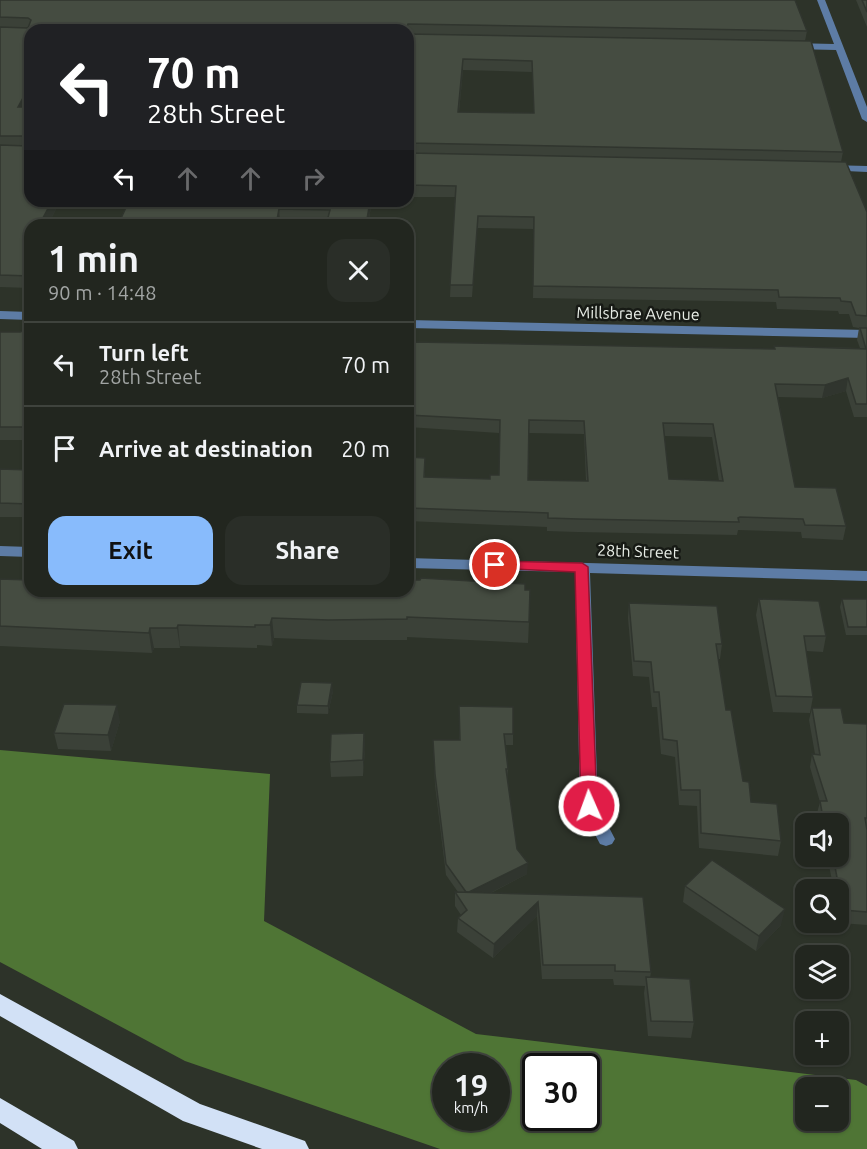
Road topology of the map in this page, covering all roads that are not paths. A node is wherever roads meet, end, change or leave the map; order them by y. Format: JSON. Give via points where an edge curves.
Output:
{"nodes":[{"id":1,"x":821,"y":0,"type":"edge"},
{"id":2,"x":780,"y":46,"type":"edge"},
{"id":3,"x":839,"y":47,"type":"junction"},
{"id":4,"x":867,"y":119,"type":"edge"},
{"id":5,"x":820,"y":168,"type":"edge"},
{"id":6,"x":867,"y":169,"type":"edge"},
{"id":7,"x":0,"y":315,"type":"edge"},
{"id":8,"x":24,"y":316,"type":"edge"},
{"id":9,"x":414,"y":324,"type":"edge"},
{"id":10,"x":867,"y":334,"type":"edge"},
{"id":11,"x":0,"y":551,"type":"edge"},
{"id":12,"x":24,"y":552,"type":"edge"},
{"id":13,"x":414,"y":562,"type":"edge"},
{"id":14,"x":582,"y":567,"type":"junction"},
{"id":15,"x":867,"y":576,"type":"edge"},
{"id":16,"x":606,"y":838,"type":"dead end"},
{"id":17,"x":0,"y":1004,"type":"edge"},
{"id":18,"x":0,"y":1110,"type":"edge"},
{"id":19,"x":65,"y":1149,"type":"edge"},
{"id":20,"x":296,"y":1149,"type":"edge"}],
"edges":[{"from":1,"to":3,"type":"street"},
{"from":2,"to":3,"type":"street"},
{"from":3,"to":4,"type":"street"},
{"from":5,"to":6,"type":"street"},
{"from":7,"to":8,"type":"street"},
{"from":9,"to":10,"type":"street","name":"Millsbrae Avenue"},
{"from":11,"to":12,"type":"street"},
{"from":13,"to":14,"type":"street","name":"28th Street"},
{"from":14,"to":15,"type":"street","name":"28th Street"},
{"from":14,"to":16,"type":"street","via":[[589,806]]},
{"from":17,"to":20,"type":"highway","via":[[192,1113]]},
{"from":18,"to":19,"type":"highway"}]}
